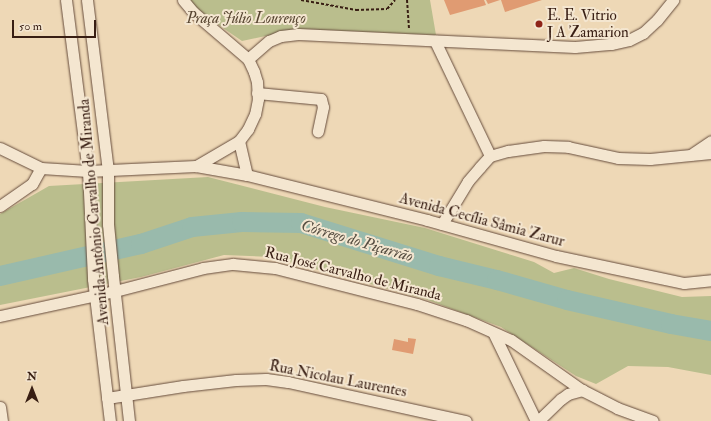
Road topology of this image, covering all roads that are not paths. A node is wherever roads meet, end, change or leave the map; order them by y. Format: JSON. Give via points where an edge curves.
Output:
{"nodes":[{"id":1,"x":66,"y":0,"type":"edge"},
{"id":2,"x":87,"y":0,"type":"edge"},
{"id":3,"x":183,"y":0,"type":"edge"},
{"id":4,"x":669,"y":2,"type":"edge"},
{"id":5,"x":435,"y":41,"type":"junction"},
{"id":6,"x":248,"y":59,"type":"junction"},
{"id":7,"x":257,"y":93,"type":"junction"},
{"id":8,"x":318,"y":132,"type":"dead end"},
{"id":9,"x":239,"y":141,"type":"junction"},
{"id":10,"x":711,"y":141,"type":"edge"},
{"id":11,"x":0,"y":148,"type":"edge"},
{"id":12,"x":711,"y":153,"type":"edge"},
{"id":13,"x":690,"y":155,"type":"junction"},
{"id":14,"x":490,"y":156,"type":"junction"},
{"id":15,"x":196,"y":166,"type":"junction"},
{"id":16,"x":41,"y":168,"type":"junction"},
{"id":17,"x":88,"y":171,"type":"junction"},
{"id":18,"x":108,"y":171,"type":"junction"},
{"id":19,"x":247,"y":175,"type":"junction"},
{"id":20,"x":0,"y":206,"type":"edge"},
{"id":21,"x":442,"y":224,"type":"junction"},
{"id":22,"x":711,"y":280,"type":"edge"},
{"id":23,"x":115,"y":291,"type":"junction"},
{"id":24,"x":94,"y":296,"type":"junction"},
{"id":25,"x":0,"y":316,"type":"edge"},
{"id":26,"x":494,"y":334,"type":"junction"},
{"id":27,"x":582,"y":390,"type":"junction"},
{"id":28,"x":126,"y":395,"type":"junction"},
{"id":29,"x":107,"y":398,"type":"junction"},
{"id":30,"x":0,"y":406,"type":"edge"},
{"id":31,"x":2,"y":421,"type":"edge"},
{"id":32,"x":110,"y":421,"type":"edge"},
{"id":33,"x":129,"y":421,"type":"edge"},
{"id":34,"x":466,"y":421,"type":"edge"},
{"id":35,"x":537,"y":421,"type":"edge"},
{"id":36,"x":653,"y":421,"type":"edge"}],
"edges":[{"from":1,"to":17,"type":"street","name":"Avenida Antônio Carvalho de Miranda"},
{"from":2,"to":18,"type":"street","name":"Avenida Antônio Carvalho de Miranda"},
{"from":3,"to":6,"type":"street","via":[[193,12]]},
{"from":4,"to":5,"type":"street","via":[[657,20],[642,33],[629,40],[612,44],[575,47]]},
{"from":5,"to":6,"type":"street","via":[[298,34],[269,41]]},
{"from":5,"to":14,"type":"street"},
{"from":6,"to":7,"type":"street","via":[[254,72]]},
{"from":7,"to":8,"type":"street","via":[[321,99],[323,107]]},
{"from":7,"to":9,"type":"street","via":[[255,114]]},
{"from":9,"to":15,"type":"street"},
{"from":9,"to":19,"type":"street"},
{"from":10,"to":13,"type":"street"},
{"from":11,"to":16,"type":"street"},
{"from":12,"to":13,"type":"street"},
{"from":13,"to":14,"type":"street","via":[[650,159],[618,158],[568,147],[544,146]]},
{"from":14,"to":21,"type":"street","via":[[468,181]]},
{"from":15,"to":18,"type":"street"},
{"from":15,"to":19,"type":"street","name":"Avenida Cecília Sâmia Zarur"},
{"from":16,"to":17,"type":"street"},
{"from":16,"to":20,"type":"street","via":[[32,184]]},
{"from":17,"to":18,"type":"street"},
{"from":17,"to":24,"type":"street","name":"Avenida Antônio Carvalho de Miranda"},
{"from":18,"to":23,"type":"street","name":"Avenida Antônio Carvalho de Miranda","via":[[108,224]]},
{"from":19,"to":21,"type":"street","name":"Avenida Cecília Sâmia Zarur"},
{"from":21,"to":22,"type":"street","name":"Avenida Cecília Sâmia Zarur","via":[[556,256],[684,282]]},
{"from":23,"to":24,"type":"street","name":"Rua José Carvalho de Miranda"},
{"from":23,"to":26,"type":"street","name":"Rua José Carvalho de Miranda","via":[[203,268],[233,264],[275,268],[424,306],[466,320]]},
{"from":23,"to":28,"type":"street","name":"Avenida Antônio Carvalho de Miranda"},
{"from":24,"to":25,"type":"street","name":"Rua José Carvalho de Miranda"},
{"from":24,"to":29,"type":"street","name":"Avenida Antônio Carvalho de Miranda"},
{"from":26,"to":27,"type":"street","name":"Rua José Carvalho de Miranda","via":[[511,340]]},
{"from":26,"to":35,"type":"street"},
{"from":27,"to":35,"type":"street","via":[[560,399]]},
{"from":27,"to":36,"type":"street","name":"Rua José Carvalho de Miranda","via":[[617,408]]},
{"from":28,"to":29,"type":"street","name":"Rua Nicolau Laurentes"},
{"from":28,"to":33,"type":"street","name":"Avenida Antônio Carvalho de Miranda"},
{"from":28,"to":34,"type":"street","name":"Rua Nicolau Laurentes","via":[[236,380],[266,379]]},
{"from":29,"to":32,"type":"street","name":"Avenida Antônio Carvalho de Miranda"},
{"from":30,"to":31,"type":"street"}]}
